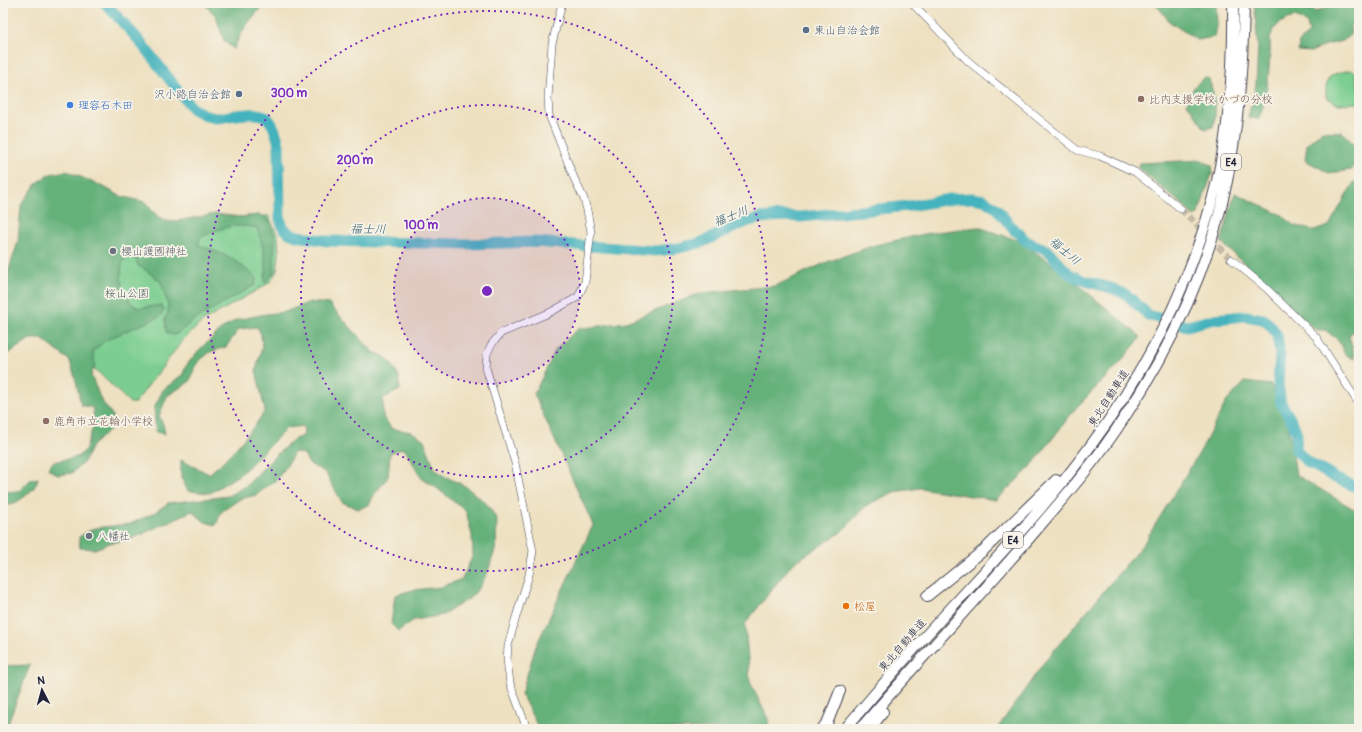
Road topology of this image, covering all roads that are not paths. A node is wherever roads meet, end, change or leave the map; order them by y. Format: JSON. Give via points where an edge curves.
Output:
{"nodes":[{"id":1,"x":562,"y":3,"type":"edge"},
{"id":2,"x":912,"y":3,"type":"edge"},
{"id":3,"x":1233,"y":3,"type":"edge"},
{"id":4,"x":1244,"y":3,"type":"edge"},
{"id":5,"x":1181,"y":209,"type":"tunnel mouth"},
{"id":6,"x":1231,"y":259,"type":"tunnel mouth"},
{"id":7,"x":1178,"y":312,"type":"junction"},
{"id":8,"x":1359,"y":404,"type":"edge"},
{"id":9,"x":1090,"y":447,"type":"junction"},
{"id":10,"x":927,"y":596,"type":"dead end"},
{"id":11,"x":936,"y":642,"type":"junction"},
{"id":12,"x":840,"y":691,"type":"dead end"},
{"id":13,"x":527,"y":729,"type":"edge"},
{"id":14,"x":822,"y":729,"type":"edge"},
{"id":15,"x":846,"y":729,"type":"edge"},
{"id":16,"x":860,"y":729,"type":"edge"},
{"id":17,"x":870,"y":729,"type":"edge"}],
"edges":[{"from":1,"to":13,"type":"street","via":[[552,44],[549,115],[588,210],[591,232],[585,282],[578,297],[549,313],[501,333],[487,354],[486,368],[515,463],[533,551],[530,575],[508,646],[507,660],[510,683]]},
{"from":2,"to":5,"type":"street","via":[[968,61],[1077,150],[1100,156],[1135,172]]},
{"from":3,"to":7,"type":"highway","name":"東北自動車道","number":"E4","via":[[1233,57],[1225,138],[1217,181]]},
{"from":4,"to":7,"type":"highway","name":"東北自動車道","number":"E4","via":[[1240,89],[1227,182],[1196,280]]},
{"from":6,"to":8,"type":"street","via":[[1266,288],[1316,337]]},
{"from":7,"to":9,"type":"highway","name":"東北自動車道","number":"E4"},
{"from":7,"to":11,"type":"highway","name":"東北自動車道","number":"E4","via":[[1171,337],[1141,391],[1099,453],[1017,553]]},
{"from":9,"to":10,"type":"highway","via":[[984,550]]},
{"from":9,"to":15,"type":"highway","name":"東北自動車道","number":"E4","via":[[1009,546],[929,632]]},
{"from":11,"to":16,"type":"highway","name":"東北自動車道","number":"E4"},
{"from":11,"to":17,"type":"highway"},
{"from":12,"to":14,"type":"highway"}]}
